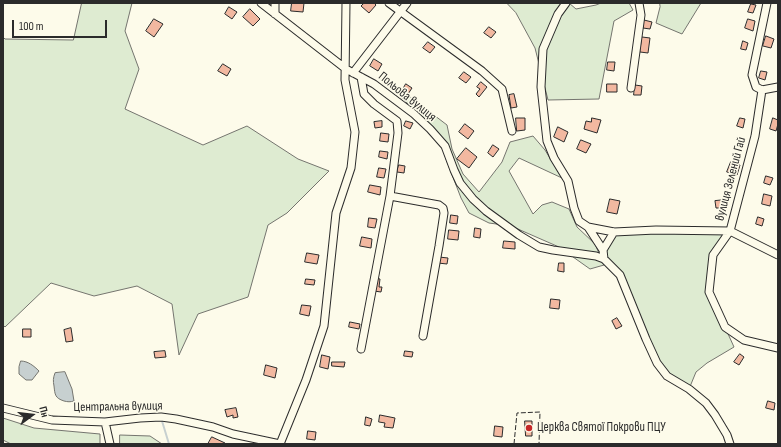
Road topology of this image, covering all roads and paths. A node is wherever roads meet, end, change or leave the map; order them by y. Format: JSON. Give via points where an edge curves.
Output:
{"nodes":[{"id":1,"x":261,"y":3,"type":"edge"},
{"id":2,"x":275,"y":3,"type":"edge"},
{"id":3,"x":346,"y":3,"type":"edge"},
{"id":4,"x":389,"y":3,"type":"edge"},
{"id":5,"x":407,"y":3,"type":"edge"},
{"id":6,"x":566,"y":3,"type":"edge"},
{"id":7,"x":639,"y":3,"type":"edge"},
{"id":8,"x":767,"y":3,"type":"edge"},
{"id":9,"x":400,"y":12,"type":"junction"},
{"id":10,"x":275,"y":14,"type":"junction"},
{"id":11,"x":346,"y":69,"type":"junction"},
{"id":12,"x":353,"y":73,"type":"junction"},
{"id":13,"x":360,"y":77,"type":"junction"},
{"id":14,"x":778,"y":87,"type":"edge"},
{"id":15,"x":631,"y":88,"type":"dead end"},
{"id":16,"x":762,"y":90,"type":"junction"},
{"id":17,"x":512,"y":131,"type":"dead end"},
{"id":18,"x":390,"y":196,"type":"junction"},
{"id":19,"x":588,"y":227,"type":"junction"},
{"id":20,"x":730,"y":231,"type":"junction"},
{"id":21,"x":614,"y":232,"type":"junction"},
{"id":22,"x":603,"y":250,"type":"junction"},
{"id":23,"x":778,"y":255,"type":"edge"},
{"id":24,"x":604,"y":258,"type":"junction"},
{"id":25,"x":424,"y":336,"type":"dead end"},
{"id":26,"x":778,"y":348,"type":"edge"},
{"id":27,"x":361,"y":349,"type":"dead end"},
{"id":28,"x":3,"y":408,"type":"edge"},
{"id":29,"x":105,"y":422,"type":"junction"},
{"id":30,"x":110,"y":444,"type":"edge"},
{"id":31,"x":280,"y":444,"type":"edge"},
{"id":32,"x":730,"y":444,"type":"edge"}],
"edges":[{"from":1,"to":10,"type":"street","name":"Польова вулиця"},
{"from":2,"to":10,"type":"street"},
{"from":3,"to":11,"type":"street"},
{"from":4,"to":9,"type":"street"},
{"from":5,"to":9,"type":"street"},
{"from":6,"to":19,"type":"street","via":[[558,14],[543,50],[541,87],[547,141],[568,181],[579,221]]},
{"from":7,"to":15,"type":"street","via":[[641,15]]},
{"from":8,"to":16,"type":"street","via":[[752,75],[756,87]]},
{"from":9,"to":12,"type":"street"},
{"from":9,"to":17,"type":"street","via":[[502,89]]},
{"from":10,"to":11,"type":"street","name":"Польова вулиця"},
{"from":11,"to":12,"type":"street","name":"Польова вулиця"},
{"from":11,"to":31,"type":"street","via":[[345,80],[355,132],[351,168],[336,213],[324,326],[306,380]]},
{"from":12,"to":13,"type":"street","name":"Польова вулиця"},
{"from":13,"to":18,"type":"street","via":[[364,94],[397,120],[398,133]]},
{"from":13,"to":24,"type":"street","name":"Польова вулиця","via":[[386,92],[430,129],[445,146],[460,183],[473,199],[518,235],[539,247]]},
{"from":14,"to":16,"type":"street"},
{"from":16,"to":20,"type":"street","name":"вулиця Зелений Гай","via":[[755,136]]},
{"from":18,"to":25,"type":"street","via":[[439,205],[443,208]]},
{"from":18,"to":27,"type":"street"},
{"from":19,"to":21,"type":"street"},
{"from":19,"to":22,"type":"street"},
{"from":20,"to":21,"type":"street"},
{"from":20,"to":23,"type":"street"},
{"from":20,"to":26,"type":"street","name":"вулиця Зелений Гай","via":[[712,255],[710,292],[725,328],[744,340]]},
{"from":21,"to":22,"type":"street"},
{"from":22,"to":24,"type":"street"},
{"from":24,"to":32,"type":"street","via":[[620,275],[657,363],[667,376],[706,403],[715,414]]},
{"from":28,"to":29,"type":"street","name":"Центральна вулиця","via":[[52,420]]},
{"from":29,"to":30,"type":"street"},
{"from":29,"to":31,"type":"street","name":"Центральна вулиця","via":[[161,417]]}]}
